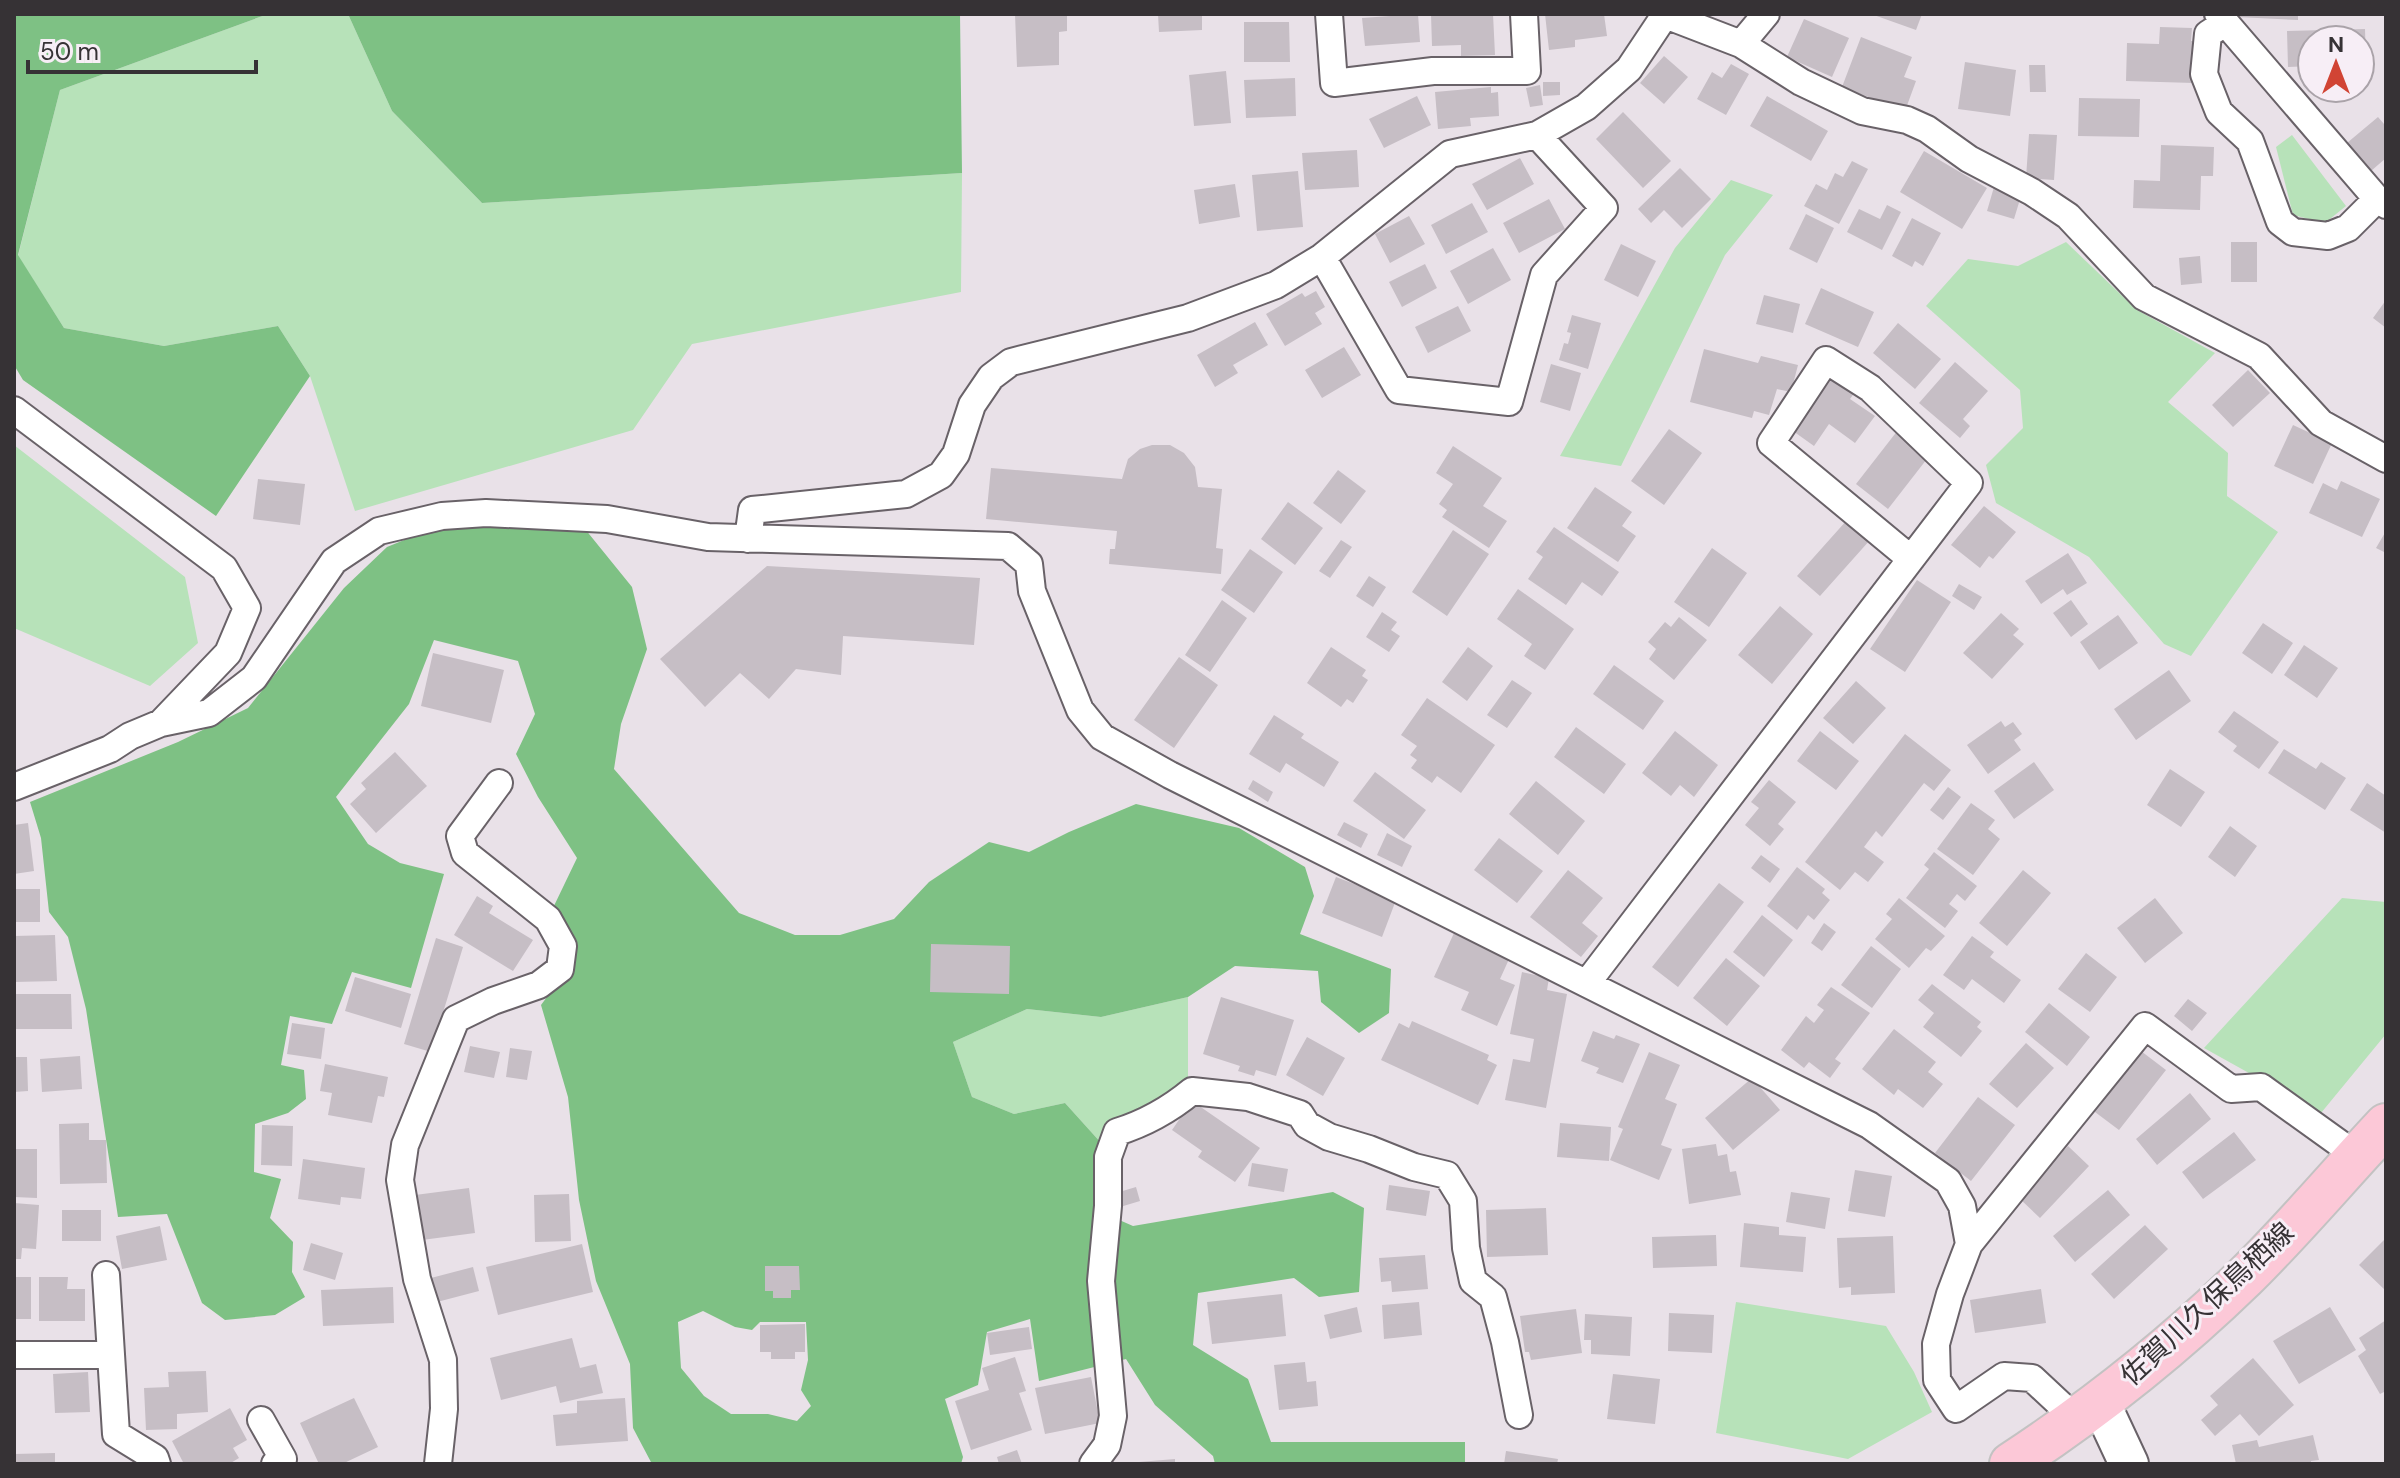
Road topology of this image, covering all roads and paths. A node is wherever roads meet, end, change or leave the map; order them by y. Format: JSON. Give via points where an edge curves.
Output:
{"nodes":[{"id":1,"x":1329,"y":14,"type":"edge"},
{"id":2,"x":1524,"y":14,"type":"edge"},
{"id":3,"x":1664,"y":14,"type":"edge"},
{"id":4,"x":1766,"y":14,"type":"edge"},
{"id":5,"x":2222,"y":18,"type":"edge"},
{"id":6,"x":1741,"y":44,"type":"junction"},
{"id":7,"x":1537,"y":135,"type":"junction"},
{"id":8,"x":2382,"y":202,"type":"edge"},
{"id":9,"x":1322,"y":257,"type":"junction"},
{"id":10,"x":14,"y":410,"type":"edge"},
{"id":11,"x":2386,"y":459,"type":"edge"},
{"id":12,"x":748,"y":539,"type":"junction"},
{"id":13,"x":1911,"y":559,"type":"junction"},
{"id":14,"x":161,"y":723,"type":"junction"},
{"id":15,"x":499,"y":783,"type":"dead end"},
{"id":16,"x":14,"y":787,"type":"edge"},
{"id":17,"x":1587,"y":983,"type":"junction"},
{"id":18,"x":2386,"y":1125,"type":"edge"},
{"id":19,"x":2357,"y":1156,"type":"junction"},
{"id":20,"x":1969,"y":1244,"type":"junction"},
{"id":21,"x":106,"y":1275,"type":"dead end"},
{"id":22,"x":14,"y":1355,"type":"edge"},
{"id":23,"x":110,"y":1355,"type":"junction"},
{"id":24,"x":2089,"y":1411,"type":"junction"},
{"id":25,"x":1519,"y":1415,"type":"dead end"},
{"id":26,"x":261,"y":1420,"type":"dead end"},
{"id":27,"x":157,"y":1464,"type":"edge"},
{"id":28,"x":275,"y":1464,"type":"edge"},
{"id":29,"x":438,"y":1464,"type":"edge"},
{"id":30,"x":1093,"y":1464,"type":"edge"},
{"id":31,"x":2011,"y":1464,"type":"edge"},
{"id":32,"x":2129,"y":1464,"type":"edge"}],
"edges":[{"from":1,"to":2,"type":"street","via":[[1334,83],[1433,71],[1527,71]]},
{"from":3,"to":6,"type":"street"},
{"from":3,"to":7,"type":"street","via":[[1629,69],[1586,107]]},
{"from":4,"to":6,"type":"street"},
{"from":5,"to":8,"type":"street"},
{"from":5,"to":8,"type":"street","via":[[2208,34],[2204,74],[2219,112],[2250,141],[2280,222],[2293,232],[2328,236]]},
{"from":6,"to":11,"type":"street","via":[[1801,82],[1862,111],[1927,129],[1969,159],[2032,192],[2068,216],[2144,297],[2259,356],[2321,423]]},
{"from":7,"to":9,"type":"street","via":[[1450,154]]},
{"from":7,"to":9,"type":"street","via":[[1604,208],[1544,275],[1509,402],[1399,390]]},
{"from":9,"to":12,"type":"street","via":[[1276,285],[1188,318],[1011,362],[991,377],[972,405],[956,454],[941,475],[906,494],[752,510]]},
{"from":10,"to":14,"type":"street","via":[[224,568],[247,608],[228,653]]},
{"from":12,"to":14,"type":"street","via":[[607,519],[486,513],[442,516],[379,531],[334,561],[254,678],[209,713]]},
{"from":12,"to":17,"type":"street","via":[[1008,546],[1029,564],[1032,591],[1080,710],[1102,737]]},
{"from":13,"to":13,"type":"street","via":[[1969,483],[1870,388],[1826,360],[1771,443]]},
{"from":13,"to":17,"type":"street"},
{"from":14,"to":16,"type":"street"},
{"from":15,"to":29,"type":"street","via":[[460,836],[465,853],[548,919],[563,946],[560,969],[539,985],[456,1019],[405,1145],[400,1180],[415,1265],[443,1360]]},
{"from":17,"to":20,"type":"street","via":[[1869,1125],[1948,1181],[1962,1206]]},
{"from":18,"to":19,"type":"main road","name":"佐賀川久保鳥栖線"},
{"from":19,"to":20,"type":"street","via":[[2261,1087],[2231,1089],[2145,1026]]},
{"from":19,"to":24,"type":"main road","name":"佐賀川久保鳥栖線","via":[[2245,1277]]},
{"from":20,"to":24,"type":"street","via":[[1936,1344],[1937,1380],[1956,1409],[2004,1376],[2032,1378]]},
{"from":21,"to":23,"type":"street"},
{"from":22,"to":23,"type":"street"},
{"from":23,"to":27,"type":"street","via":[[116,1434]]},
{"from":24,"to":31,"type":"main road","name":"佐賀川久保鳥栖線"},
{"from":24,"to":32,"type":"main road"},
{"from":25,"to":30,"type":"street","via":[[1493,1297],[1473,1281],[1463,1201],[1447,1175],[1329,1137],[1307,1125],[1300,1114],[1248,1097],[1192,1091],[1140,1125],[1117,1132],[1108,1157],[1101,1281],[1113,1416],[1107,1445]]},
{"from":26,"to":28,"type":"street","via":[[283,1459]]}]}
